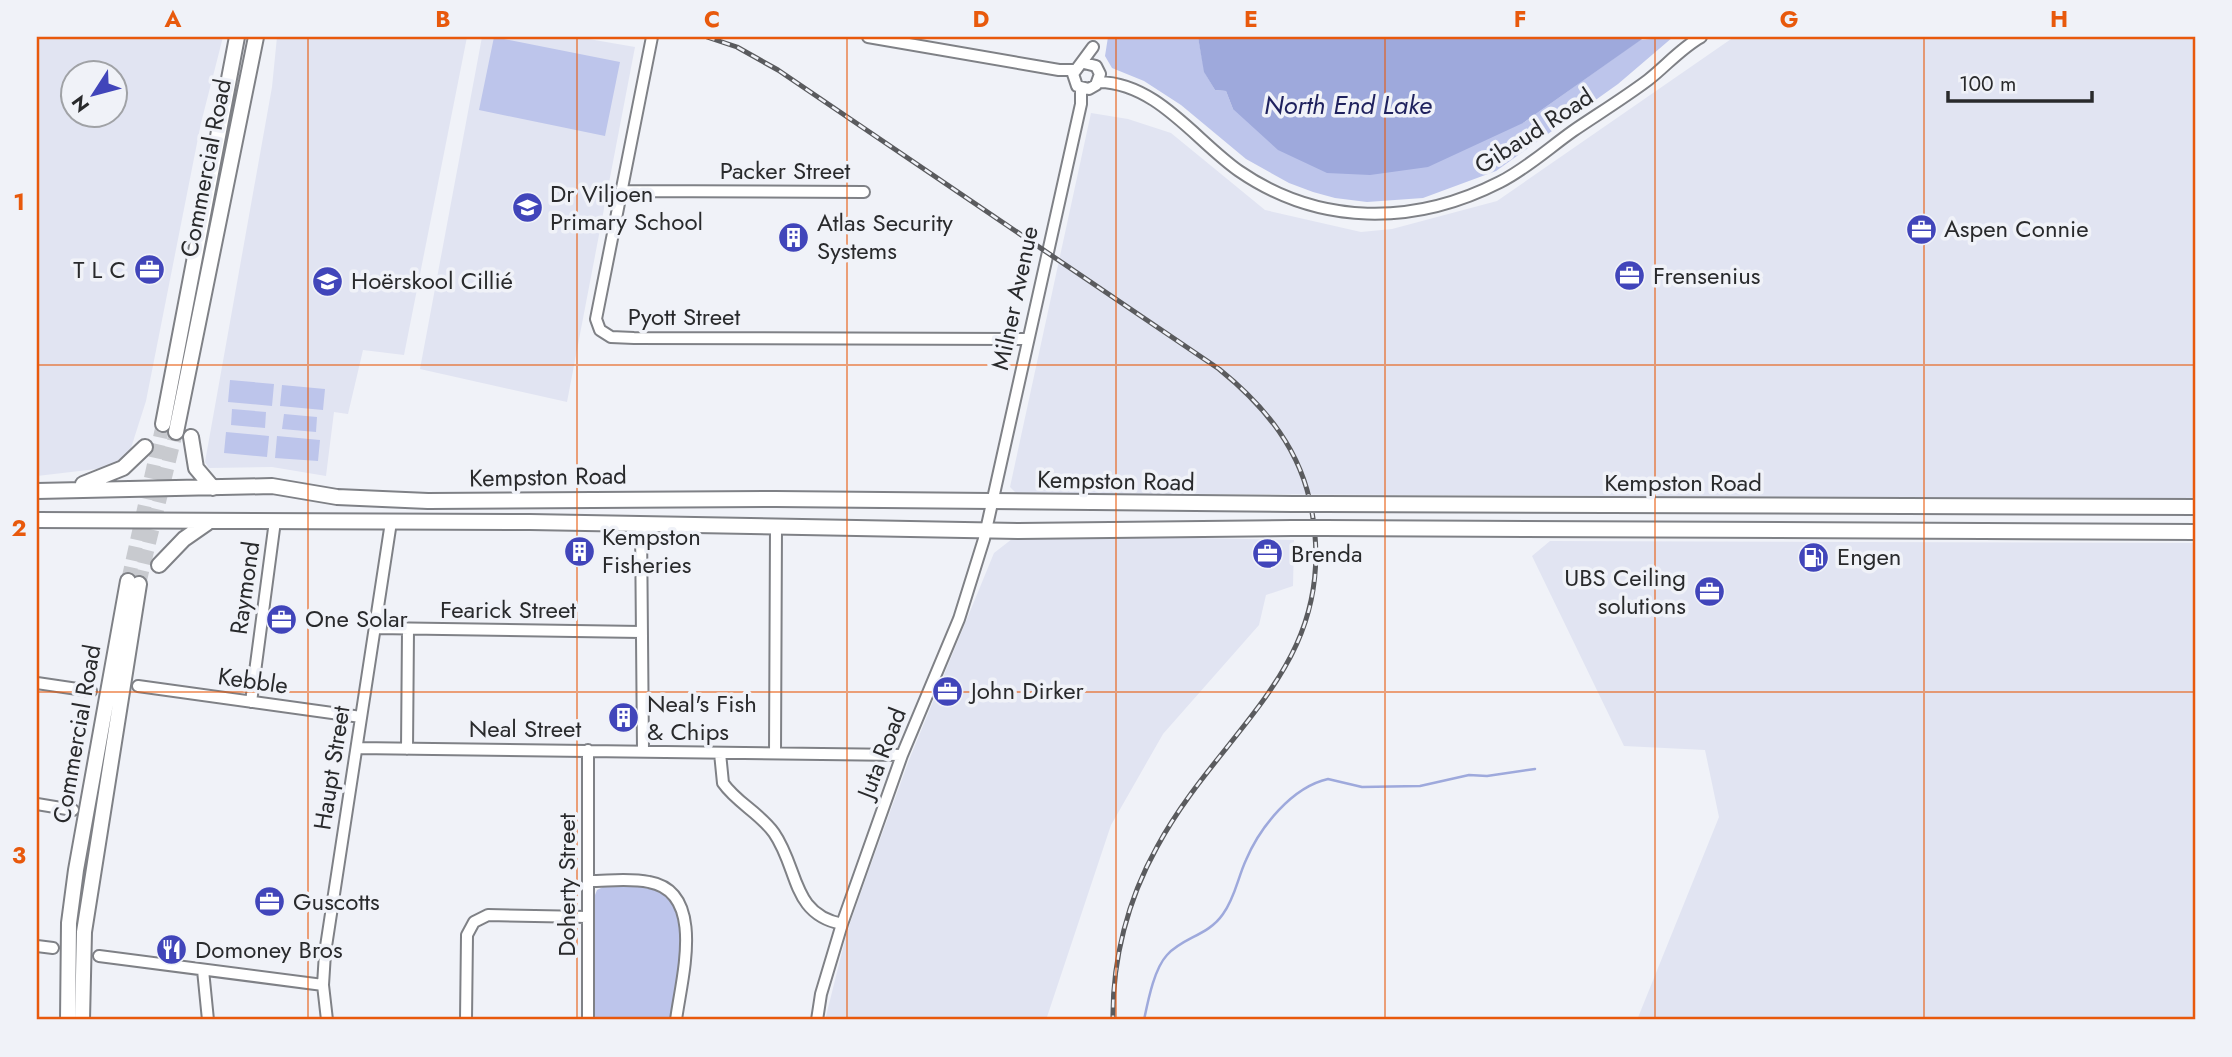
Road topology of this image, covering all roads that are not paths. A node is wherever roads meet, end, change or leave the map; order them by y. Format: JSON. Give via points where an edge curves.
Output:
{"nodes":[{"id":1,"x":237,"y":37,"type":"edge"},
{"id":2,"x":256,"y":37,"type":"edge"},
{"id":3,"x":652,"y":37,"type":"edge"},
{"id":4,"x":868,"y":37,"type":"edge"},
{"id":5,"x":1701,"y":37,"type":"edge"},
{"id":6,"x":1094,"y":42,"type":"edge"},
{"id":7,"x":1088,"y":63,"type":"junction"},
{"id":8,"x":1074,"y":74,"type":"junction"},
{"id":9,"x":1099,"y":78,"type":"junction"},
{"id":10,"x":1085,"y":89,"type":"junction"},
{"id":11,"x":621,"y":191,"type":"junction"},
{"id":12,"x":864,"y":192,"type":"dead end"},
{"id":13,"x":1028,"y":339,"type":"junction"},
{"id":14,"x":163,"y":425,"type":"tunnel mouth"},
{"id":15,"x":176,"y":432,"type":"tunnel mouth"},
{"id":16,"x":191,"y":436,"type":"dead end"},
{"id":17,"x":145,"y":447,"type":"dead end"},
{"id":18,"x":213,"y":488,"type":"junction"},
{"id":19,"x":68,"y":489,"type":"junction"},
{"id":20,"x":37,"y":491,"type":"edge"},
{"id":21,"x":993,"y":503,"type":"junction"},
{"id":22,"x":2195,"y":508,"type":"edge"},
{"id":23,"x":37,"y":520,"type":"edge"},
{"id":24,"x":275,"y":521,"type":"junction"},
{"id":25,"x":209,"y":522,"type":"junction"},
{"id":26,"x":391,"y":522,"type":"junction"},
{"id":27,"x":641,"y":525,"type":"junction"},
{"id":28,"x":776,"y":527,"type":"junction"},
{"id":29,"x":986,"y":529,"type":"junction"},
{"id":30,"x":2195,"y":532,"type":"edge"},
{"id":31,"x":159,"y":565,"type":"dead end"},
{"id":32,"x":376,"y":628,"type":"junction"},
{"id":33,"x":408,"y":630,"type":"junction"},
{"id":34,"x":640,"y":632,"type":"junction"},
{"id":35,"x":37,"y":683,"type":"edge"},
{"id":36,"x":138,"y":686,"type":"dead end"},
{"id":37,"x":91,"y":691,"type":"dead end"},
{"id":38,"x":251,"y":702,"type":"junction"},
{"id":39,"x":361,"y":717,"type":"junction"},
{"id":40,"x":357,"y":748,"type":"junction"},
{"id":41,"x":407,"y":749,"type":"junction"},
{"id":42,"x":588,"y":750,"type":"junction"},
{"id":43,"x":643,"y":750,"type":"junction"},
{"id":44,"x":720,"y":752,"type":"junction"},
{"id":45,"x":775,"y":752,"type":"junction"},
{"id":46,"x":902,"y":755,"type":"junction"},
{"id":47,"x":37,"y":804,"type":"edge"},
{"id":48,"x":74,"y":810,"type":"dead end"},
{"id":49,"x":589,"y":881,"type":"junction"},
{"id":50,"x":588,"y":917,"type":"junction"},
{"id":51,"x":842,"y":924,"type":"junction"},
{"id":52,"x":37,"y":946,"type":"edge"},
{"id":53,"x":52,"y":948,"type":"dead end"},
{"id":54,"x":99,"y":956,"type":"dead end"},
{"id":55,"x":203,"y":970,"type":"junction"},
{"id":56,"x":323,"y":985,"type":"junction"},
{"id":57,"x":68,"y":1020,"type":"edge"},
{"id":58,"x":82,"y":1020,"type":"edge"},
{"id":59,"x":208,"y":1020,"type":"edge"},
{"id":60,"x":327,"y":1020,"type":"edge"},
{"id":61,"x":466,"y":1020,"type":"edge"},
{"id":62,"x":588,"y":1020,"type":"edge"},
{"id":63,"x":676,"y":1020,"type":"edge"},
{"id":64,"x":817,"y":1020,"type":"edge"}],
"edges":[{"from":1,"to":14,"type":"main road","name":"Commercial Road"},
{"from":2,"to":15,"type":"main road","name":"Commercial Road"},
{"from":3,"to":11,"type":"street","name":"Pyott Street"},
{"from":4,"to":8,"type":"street"},
{"from":5,"to":9,"type":"street","name":"Gibaud Road","via":[[1507,178],[1461,198],[1391,215],[1335,212],[1277,192],[1231,165],[1162,107],[1137,91]]},
{"from":6,"to":7,"type":"street"},
{"from":7,"to":8,"type":"street"},
{"from":7,"to":9,"type":"street"},
{"from":8,"to":10,"type":"street"},
{"from":9,"to":10,"type":"street"},
{"from":10,"to":13,"type":"street","name":"Milner Avenue"},
{"from":11,"to":12,"type":"street","name":"Packer Street"},
{"from":11,"to":13,"type":"street","name":"Pyott Street","via":[[596,319],[600,330],[611,337]]},
{"from":13,"to":21,"type":"street","name":"Milner Avenue"},
{"from":16,"to":18,"type":"main road","via":[[196,468]]},
{"from":17,"to":19,"type":"main road","via":[[131,463],[109,476]]},
{"from":18,"to":19,"type":"main road","name":"Kempston Road"},
{"from":18,"to":21,"type":"main road","name":"Kempston Road","via":[[272,486],[337,497],[416,501]]},
{"from":19,"to":20,"type":"main road","name":"Kempston Road"},
{"from":21,"to":22,"type":"main road","name":"Kempston Road","bridge":true},
{"from":21,"to":29,"type":"street","name":"Juta Road"},
{"from":23,"to":25,"type":"main road","name":"Kempston Road"},
{"from":24,"to":25,"type":"main road","name":"Kempston Road"},
{"from":24,"to":26,"type":"main road","name":"Kempston Road"},
{"from":24,"to":38,"type":"street","name":"Raymond"},
{"from":25,"to":31,"type":"main road"},
{"from":26,"to":27,"type":"main road","name":"Kempston Road"},
{"from":26,"to":32,"type":"street","name":"Haupt Street"},
{"from":27,"to":28,"type":"main road","name":"Kempston Road"},
{"from":27,"to":34,"type":"street"},
{"from":28,"to":29,"type":"main road","name":"Kempston Road"},
{"from":28,"to":45,"type":"street"},
{"from":29,"to":30,"type":"main road","name":"Kempston Road","bridge":true},
{"from":29,"to":46,"type":"street","name":"Juta Road","via":[[959,619]]},
{"from":32,"to":33,"type":"street","name":"Fearick Street"},
{"from":32,"to":39,"type":"street","name":"Haupt Street"},
{"from":33,"to":34,"type":"street","name":"Fearick Street"},
{"from":33,"to":41,"type":"street"},
{"from":34,"to":43,"type":"street"},
{"from":35,"to":37,"type":"street"},
{"from":36,"to":38,"type":"street","name":"Kebble"},
{"from":38,"to":39,"type":"street","name":"Kebble"},
{"from":39,"to":40,"type":"street","name":"Haupt Street"},
{"from":40,"to":41,"type":"street","name":"Neal Street"},
{"from":40,"to":56,"type":"street","name":"Haupt Street"},
{"from":41,"to":42,"type":"street","name":"Neal Street"},
{"from":42,"to":43,"type":"street","name":"Neal Street"},
{"from":42,"to":49,"type":"street","name":"Doherty Street"},
{"from":43,"to":44,"type":"street","name":"Neal Street"},
{"from":44,"to":45,"type":"street","name":"Neal Street"},
{"from":44,"to":51,"type":"street","via":[[723,783],[774,834],[805,903],[817,915]]},
{"from":45,"to":46,"type":"street","name":"Neal Street"},
{"from":46,"to":51,"type":"street","name":"Juta Road"},
{"from":47,"to":48,"type":"street"},
{"from":49,"to":50,"type":"street","name":"Doherty Street"},
{"from":49,"to":63,"type":"street","via":[[649,882],[671,892],[681,904],[687,925]]},
{"from":50,"to":61,"type":"street","via":[[488,915],[474,922],[467,935]]},
{"from":50,"to":62,"type":"street","name":"Doherty Street"},
{"from":51,"to":64,"type":"street","name":"Juta Road"},
{"from":52,"to":53,"type":"street"},
{"from":54,"to":55,"type":"street"},
{"from":55,"to":56,"type":"street"},
{"from":55,"to":59,"type":"street"},
{"from":56,"to":60,"type":"street","name":"Haupt Street"},
{"from":57,"to":58,"type":"main road","name":"Commercial Road","via":[[69,923],[76,870],[134,583],[83,932]]}]}
